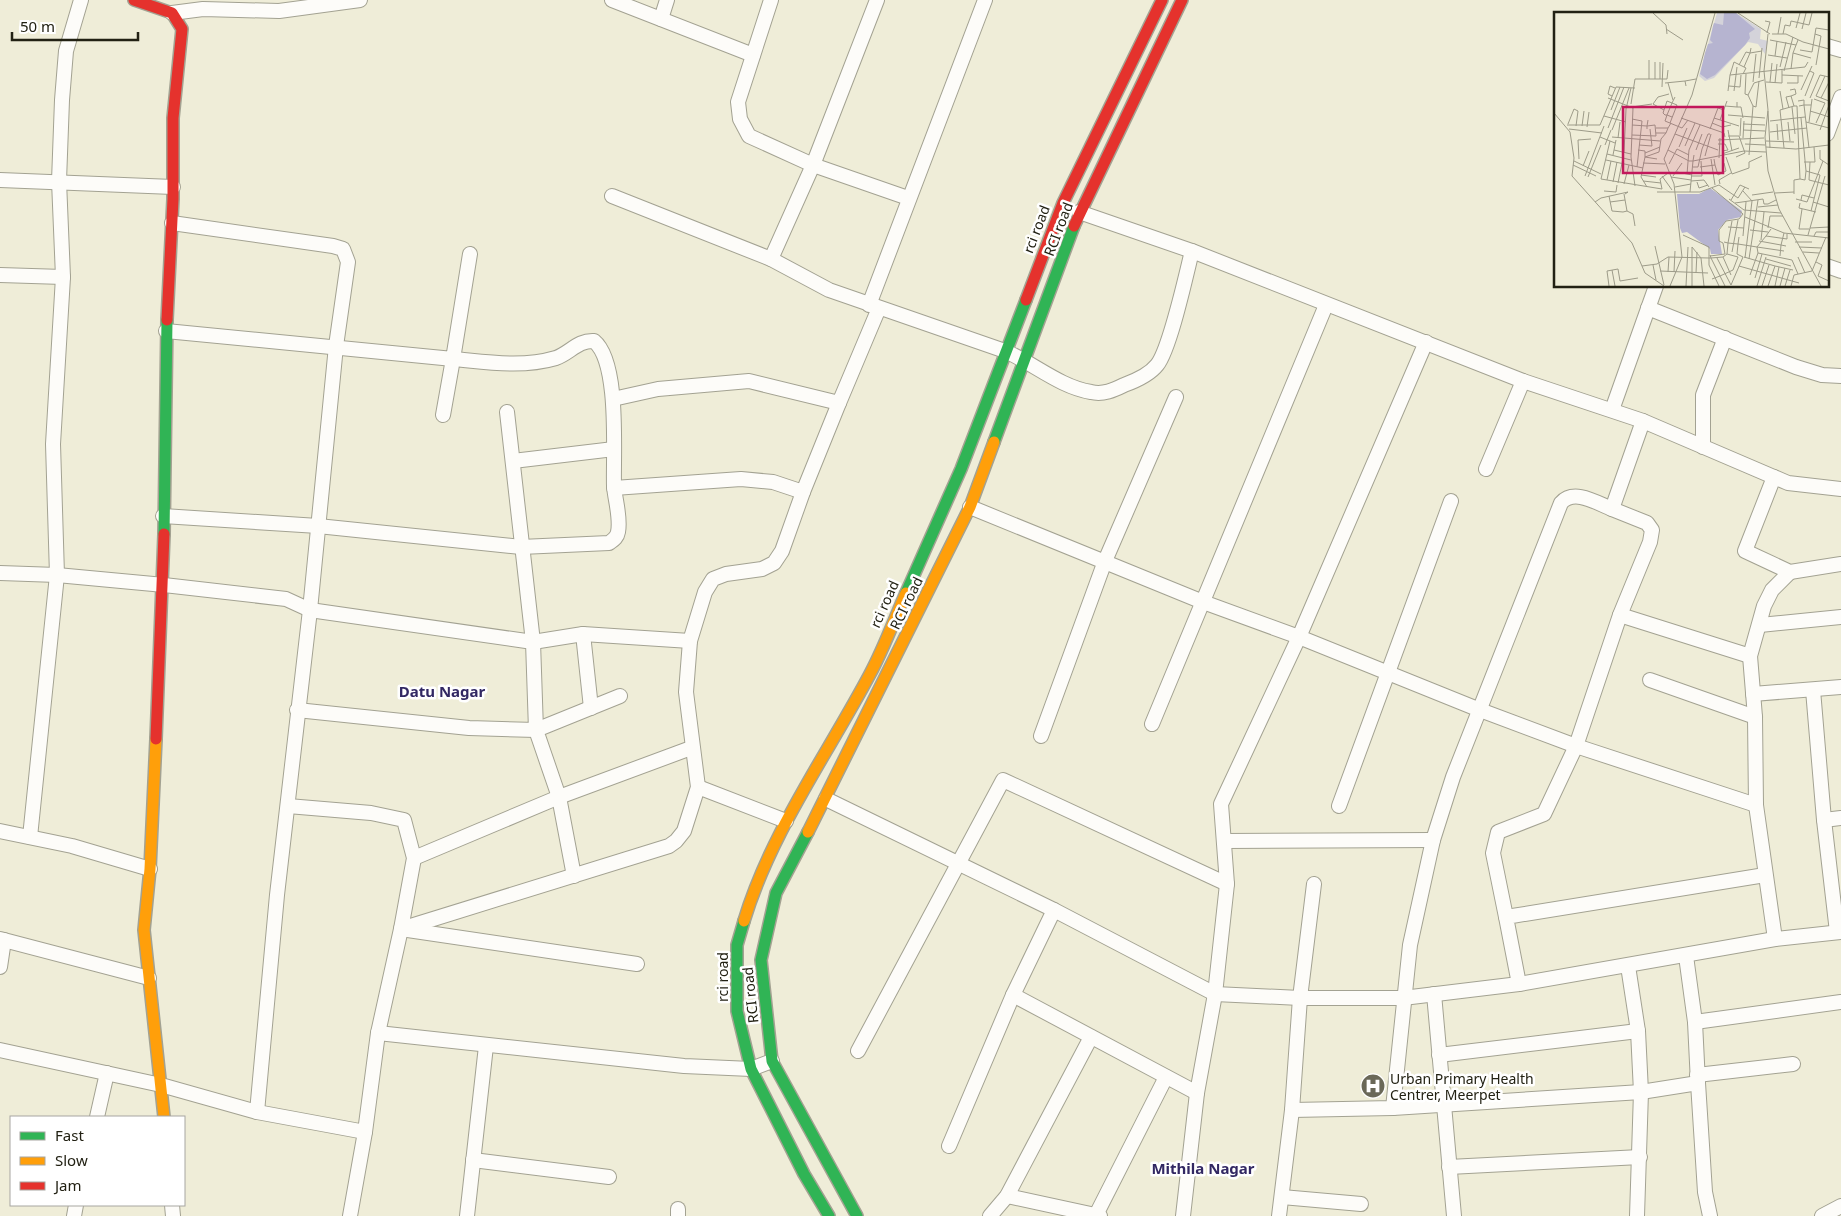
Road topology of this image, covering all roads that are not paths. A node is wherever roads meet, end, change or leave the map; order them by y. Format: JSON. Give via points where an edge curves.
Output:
{"nodes":[{"id":1,"x":81,"y":0,"type":"edge"},
{"id":2,"x":134,"y":0,"type":"edge"},
{"id":3,"x":360,"y":0,"type":"edge"},
{"id":4,"x":612,"y":0,"type":"edge"},
{"id":5,"x":668,"y":0,"type":"edge"},
{"id":6,"x":771,"y":0,"type":"edge"},
{"id":7,"x":877,"y":0,"type":"edge"},
{"id":8,"x":985,"y":0,"type":"edge"},
{"id":9,"x":1162,"y":0,"type":"edge"},
{"id":10,"x":1182,"y":0,"type":"edge"},
{"id":11,"x":172,"y":13,"type":"junction"},
{"id":12,"x":661,"y":19,"type":"junction"},
{"id":13,"x":1828,"y":46,"type":"edge"},
{"id":14,"x":1841,"y":50,"type":"edge"},
{"id":15,"x":753,"y":54,"type":"junction"},
{"id":16,"x":1841,"y":96,"type":"edge"},
{"id":17,"x":1828,"y":131,"type":"edge"},
{"id":18,"x":813,"y":165,"type":"junction"},
{"id":19,"x":0,"y":180,"type":"edge"},
{"id":20,"x":59,"y":181,"type":"junction"},
{"id":21,"x":173,"y":187,"type":"junction"},
{"id":22,"x":612,"y":196,"type":"dead end"},
{"id":23,"x":908,"y":198,"type":"junction"},
{"id":24,"x":1079,"y":212,"type":"junction"},
{"id":25,"x":172,"y":223,"type":"junction"},
{"id":26,"x":1192,"y":251,"type":"junction"},
{"id":27,"x":470,"y":254,"type":"dead end"},
{"id":28,"x":771,"y":259,"type":"junction"},
{"id":29,"x":1828,"y":266,"type":"edge"},
{"id":30,"x":1841,"y":271,"type":"edge"},
{"id":31,"x":0,"y":275,"type":"edge"},
{"id":32,"x":63,"y":277,"type":"junction"},
{"id":33,"x":1655,"y":288,"type":"edge"},
{"id":34,"x":1326,"y":305,"type":"junction"},
{"id":35,"x":874,"y":306,"type":"junction"},
{"id":36,"x":1648,"y":308,"type":"junction"},
{"id":37,"x":166,"y":331,"type":"junction"},
{"id":38,"x":1725,"y":338,"type":"junction"},
{"id":39,"x":1426,"y":342,"type":"junction"},
{"id":40,"x":336,"y":346,"type":"junction"},
{"id":41,"x":1005,"y":350,"type":"junction"},
{"id":42,"x":453,"y":359,"type":"junction"},
{"id":43,"x":1026,"y":360,"type":"junction"},
{"id":44,"x":1841,"y":376,"type":"edge"},
{"id":45,"x":1523,"y":381,"type":"junction"},
{"id":46,"x":1176,"y":397,"type":"dead end"},
{"id":47,"x":613,"y":399,"type":"junction"},
{"id":48,"x":839,"y":403,"type":"junction"},
{"id":49,"x":1612,"y":410,"type":"junction"},
{"id":50,"x":507,"y":412,"type":"dead end"},
{"id":51,"x":443,"y":415,"type":"dead end"},
{"id":52,"x":1643,"y":420,"type":"junction"},
{"id":53,"x":1703,"y":447,"type":"junction"},
{"id":54,"x":614,"y":449,"type":"junction"},
{"id":55,"x":512,"y":461,"type":"junction"},
{"id":56,"x":1486,"y":469,"type":"dead end"},
{"id":57,"x":1774,"y":477,"type":"junction"},
{"id":58,"x":614,"y":488,"type":"junction"},
{"id":59,"x":1841,"y":489,"type":"edge"},
{"id":60,"x":803,"y":492,"type":"junction"},
{"id":61,"x":1451,"y":502,"type":"dead end"},
{"id":62,"x":970,"y":506,"type":"junction"},
{"id":63,"x":1612,"y":509,"type":"junction"},
{"id":64,"x":163,"y":516,"type":"junction"},
{"id":65,"x":318,"y":526,"type":"junction"},
{"id":66,"x":521,"y":547,"type":"junction"},
{"id":67,"x":1105,"y":561,"type":"junction"},
{"id":68,"x":1841,"y":564,"type":"edge"},
{"id":69,"x":1790,"y":572,"type":"junction"},
{"id":70,"x":0,"y":573,"type":"edge"},
{"id":71,"x":57,"y":575,"type":"junction"},
{"id":72,"x":164,"y":585,"type":"junction"},
{"id":73,"x":1203,"y":602,"type":"junction"},
{"id":74,"x":310,"y":610,"type":"junction"},
{"id":75,"x":1620,"y":616,"type":"junction"},
{"id":76,"x":1841,"y":617,"type":"edge"},
{"id":77,"x":1760,"y":625,"type":"junction"},
{"id":78,"x":583,"y":634,"type":"junction"},
{"id":79,"x":1299,"y":637,"type":"junction"},
{"id":80,"x":690,"y":641,"type":"junction"},
{"id":81,"x":533,"y":642,"type":"junction"},
{"id":82,"x":1750,"y":656,"type":"junction"},
{"id":83,"x":1388,"y":674,"type":"junction"},
{"id":84,"x":1650,"y":680,"type":"dead end"},
{"id":85,"x":1841,"y":687,"type":"edge"},
{"id":86,"x":1813,"y":690,"type":"junction"},
{"id":87,"x":1753,"y":694,"type":"junction"},
{"id":88,"x":620,"y":696,"type":"dead end"},
{"id":89,"x":591,"y":708,"type":"junction"},
{"id":90,"x":297,"y":710,"type":"junction"},
{"id":91,"x":1480,"y":710,"type":"junction"},
{"id":92,"x":1755,"y":717,"type":"junction"},
{"id":93,"x":1152,"y":724,"type":"dead end"},
{"id":94,"x":536,"y":730,"type":"junction"},
{"id":95,"x":1041,"y":736,"type":"dead end"},
{"id":96,"x":1576,"y":746,"type":"junction"},
{"id":97,"x":691,"y":748,"type":"junction"},
{"id":98,"x":698,"y":787,"type":"junction"},
{"id":99,"x":559,"y":797,"type":"junction"},
{"id":100,"x":826,"y":799,"type":"junction"},
{"id":101,"x":1756,"y":805,"type":"junction"},
{"id":102,"x":288,"y":806,"type":"junction"},
{"id":103,"x":1339,"y":806,"type":"dead end"},
{"id":104,"x":1841,"y":818,"type":"edge"},
{"id":105,"x":1824,"y":820,"type":"junction"},
{"id":106,"x":786,"y":821,"type":"junction"},
{"id":107,"x":0,"y":831,"type":"edge"},
{"id":108,"x":30,"y":837,"type":"junction"},
{"id":109,"x":1434,"y":840,"type":"junction"},
{"id":110,"x":1225,"y":841,"type":"junction"},
{"id":111,"x":414,"y":858,"type":"junction"},
{"id":112,"x":957,"y":864,"type":"junction"},
{"id":113,"x":150,"y":869,"type":"junction"},
{"id":114,"x":1765,"y":875,"type":"junction"},
{"id":115,"x":574,"y":876,"type":"junction"},
{"id":116,"x":1836,"y":877,"type":"edge"},
{"id":117,"x":1227,"y":884,"type":"junction"},
{"id":118,"x":1314,"y":884,"type":"dead end"},
{"id":119,"x":1054,"y":910,"type":"junction"},
{"id":120,"x":1506,"y":917,"type":"junction"},
{"id":121,"x":401,"y":928,"type":"junction"},
{"id":122,"x":1839,"y":932,"type":"edge"},
{"id":123,"x":1775,"y":939,"type":"junction"},
{"id":124,"x":2,"y":940,"type":"edge"},
{"id":125,"x":1686,"y":956,"type":"junction"},
{"id":126,"x":637,"y":964,"type":"dead end"},
{"id":127,"x":1628,"y":966,"type":"junction"},
{"id":128,"x":0,"y":967,"type":"edge"},
{"id":129,"x":149,"y":978,"type":"junction"},
{"id":130,"x":1519,"y":984,"type":"junction"},
{"id":131,"x":1215,"y":994,"type":"junction"},
{"id":132,"x":1434,"y":994,"type":"junction"},
{"id":133,"x":1013,"y":995,"type":"junction"},
{"id":134,"x":1300,"y":998,"type":"junction"},
{"id":135,"x":1403,"y":998,"type":"junction"},
{"id":136,"x":1841,"y":1002,"type":"edge"},
{"id":137,"x":1695,"y":1022,"type":"junction"},
{"id":138,"x":1638,"y":1031,"type":"junction"},
{"id":139,"x":378,"y":1033,"type":"junction"},
{"id":140,"x":1091,"y":1037,"type":"junction"},
{"id":141,"x":486,"y":1046,"type":"junction"},
{"id":142,"x":0,"y":1050,"type":"edge"},
{"id":143,"x":858,"y":1051,"type":"dead end"},
{"id":144,"x":1439,"y":1055,"type":"junction"},
{"id":145,"x":772,"y":1061,"type":"junction"},
{"id":146,"x":1793,"y":1064,"type":"dead end"},
{"id":147,"x":751,"y":1069,"type":"junction"},
{"id":148,"x":107,"y":1073,"type":"junction"},
{"id":149,"x":1166,"y":1077,"type":"junction"},
{"id":150,"x":1697,"y":1079,"type":"junction"},
{"id":151,"x":161,"y":1085,"type":"junction"},
{"id":152,"x":1641,"y":1092,"type":"junction"},
{"id":153,"x":1197,"y":1093,"type":"junction"},
{"id":154,"x":1443,"y":1105,"type":"junction"},
{"id":155,"x":1393,"y":1108,"type":"junction"},
{"id":156,"x":1292,"y":1110,"type":"junction"},
{"id":157,"x":257,"y":1112,"type":"junction"},
{"id":158,"x":96,"y":1116,"type":"edge"},
{"id":159,"x":164,"y":1116,"type":"edge"},
{"id":160,"x":365,"y":1132,"type":"junction"},
{"id":161,"x":949,"y":1146,"type":"dead end"},
{"id":162,"x":1640,"y":1157,"type":"junction"},
{"id":163,"x":473,"y":1160,"type":"junction"},
{"id":164,"x":1448,"y":1167,"type":"junction"},
{"id":165,"x":609,"y":1177,"type":"dead end"},
{"id":166,"x":1007,"y":1196,"type":"junction"},
{"id":167,"x":1282,"y":1197,"type":"junction"},
{"id":168,"x":1361,"y":1204,"type":"dead end"},
{"id":169,"x":1841,"y":1206,"type":"edge"},
{"id":170,"x":350,"y":1216,"type":"edge"},
{"id":171,"x":467,"y":1216,"type":"edge"},
{"id":172,"x":829,"y":1216,"type":"edge"},
{"id":173,"x":857,"y":1216,"type":"edge"},
{"id":174,"x":990,"y":1216,"type":"edge"},
{"id":175,"x":1098,"y":1216,"type":"edge"},
{"id":176,"x":1183,"y":1216,"type":"edge"},
{"id":177,"x":1279,"y":1216,"type":"edge"},
{"id":178,"x":1454,"y":1216,"type":"edge"},
{"id":179,"x":1637,"y":1216,"type":"edge"},
{"id":180,"x":1710,"y":1216,"type":"edge"},
{"id":181,"x":1822,"y":1216,"type":"edge"}],
"edges":[{"from":1,"to":20,"type":"street","via":[[66,51]]},
{"from":2,"to":11,"type":"main road"},
{"from":3,"to":11,"type":"street","via":[[279,11],[204,9]]},
{"from":4,"to":12,"type":"street"},
{"from":5,"to":12,"type":"street"},
{"from":6,"to":15,"type":"street"},
{"from":7,"to":18,"type":"street"},
{"from":8,"to":23,"type":"street"},
{"from":9,"to":41,"type":"main road","name":"rci road","via":[[1063,203]]},
{"from":10,"to":24,"type":"main road","name":"RCI road"},
{"from":11,"to":21,"type":"main road","via":[[182,29],[172,118]]},
{"from":12,"to":15,"type":"street"},
{"from":13,"to":14,"type":"street"},
{"from":15,"to":18,"type":"street","via":[[738,102],[740,119],[749,136]]},
{"from":16,"to":17,"type":"street"},
{"from":18,"to":23,"type":"street"},
{"from":18,"to":28,"type":"street"},
{"from":19,"to":20,"type":"street"},
{"from":20,"to":21,"type":"street"},
{"from":20,"to":32,"type":"street"},
{"from":21,"to":25,"type":"main road"},
{"from":22,"to":28,"type":"street"},
{"from":23,"to":35,"type":"street"},
{"from":24,"to":26,"type":"street"},
{"from":24,"to":43,"type":"main road","name":"RCI road"},
{"from":25,"to":37,"type":"main road"},
{"from":25,"to":40,"type":"street","via":[[343,249],[348,262]]},
{"from":26,"to":34,"type":"street"},
{"from":26,"to":43,"type":"street","via":[[1166,345],[1157,365],[1137,380],[1109,392],[1092,392],[1050,376]]},
{"from":27,"to":42,"type":"street"},
{"from":28,"to":35,"type":"street","via":[[829,290]]},
{"from":29,"to":30,"type":"street"},
{"from":31,"to":32,"type":"street"},
{"from":32,"to":71,"type":"street","via":[[53,444]]},
{"from":33,"to":36,"type":"street"},
{"from":34,"to":39,"type":"street"},
{"from":34,"to":73,"type":"street"},
{"from":35,"to":41,"type":"street"},
{"from":35,"to":48,"type":"street"},
{"from":36,"to":38,"type":"street"},
{"from":36,"to":49,"type":"street"},
{"from":37,"to":40,"type":"street"},
{"from":37,"to":64,"type":"main road"},
{"from":38,"to":44,"type":"street","via":[[1796,367],[1822,375]]},
{"from":38,"to":53,"type":"street","via":[[1703,395]]},
{"from":39,"to":45,"type":"street"},
{"from":39,"to":79,"type":"street"},
{"from":40,"to":42,"type":"street"},
{"from":40,"to":65,"type":"street"},
{"from":41,"to":43,"type":"street"},
{"from":41,"to":106,"type":"main road","name":"rci road","via":[[961,469],[870,672]]},
{"from":42,"to":47,"type":"street","via":[[518,364],[557,358],[580,343],[594,341],[601,350]]},
{"from":42,"to":51,"type":"street"},
{"from":43,"to":62,"type":"main road","name":"RCI road"},
{"from":45,"to":49,"type":"street"},
{"from":45,"to":56,"type":"street"},
{"from":46,"to":67,"type":"street"},
{"from":47,"to":48,"type":"street","via":[[658,390],[749,381]]},
{"from":47,"to":54,"type":"street"},
{"from":48,"to":60,"type":"street"},
{"from":49,"to":52,"type":"street"},
{"from":50,"to":55,"type":"street"},
{"from":52,"to":53,"type":"street"},
{"from":52,"to":63,"type":"street"},
{"from":53,"to":57,"type":"street"},
{"from":54,"to":55,"type":"street"},
{"from":54,"to":58,"type":"street"},
{"from":55,"to":66,"type":"street"},
{"from":57,"to":59,"type":"street","via":[[1788,483]]},
{"from":57,"to":69,"type":"street","via":[[1745,551]]},
{"from":58,"to":60,"type":"street","via":[[741,479],[773,482]]},
{"from":58,"to":66,"type":"street","via":[[619,531],[614,540],[608,543]]},
{"from":60,"to":80,"type":"street","via":[[782,551],[774,562],[762,569],[713,579],[704,592]]},
{"from":61,"to":83,"type":"street"},
{"from":62,"to":67,"type":"street"},
{"from":62,"to":100,"type":"main road","name":"RCI road"},
{"from":63,"to":75,"type":"street","via":[[1647,523],[1652,530]]},
{"from":63,"to":91,"type":"street","via":[[1577,496],[1570,496],[1561,503]]},
{"from":64,"to":65,"type":"street"},
{"from":64,"to":72,"type":"main road"},
{"from":65,"to":66,"type":"street"},
{"from":65,"to":74,"type":"street"},
{"from":66,"to":81,"type":"street"},
{"from":67,"to":73,"type":"street"},
{"from":67,"to":95,"type":"street"},
{"from":68,"to":69,"type":"street"},
{"from":69,"to":77,"type":"street","via":[[1772,590]]},
{"from":70,"to":71,"type":"street"},
{"from":71,"to":72,"type":"street"},
{"from":71,"to":108,"type":"street"},
{"from":72,"to":74,"type":"street","via":[[286,600]]},
{"from":72,"to":113,"type":"main road"},
{"from":73,"to":79,"type":"street"},
{"from":73,"to":93,"type":"street"},
{"from":74,"to":81,"type":"street"},
{"from":74,"to":90,"type":"street"},
{"from":75,"to":82,"type":"street"},
{"from":75,"to":96,"type":"street"},
{"from":76,"to":77,"type":"street"},
{"from":77,"to":82,"type":"street"},
{"from":78,"to":80,"type":"street"},
{"from":78,"to":81,"type":"street"},
{"from":78,"to":89,"type":"street"},
{"from":79,"to":83,"type":"street"},
{"from":79,"to":110,"type":"street","via":[[1221,804]]},
{"from":80,"to":97,"type":"street","via":[[686,692]]},
{"from":81,"to":94,"type":"street"},
{"from":82,"to":87,"type":"street"},
{"from":83,"to":91,"type":"street"},
{"from":83,"to":103,"type":"street"},
{"from":84,"to":92,"type":"street"},
{"from":85,"to":86,"type":"street"},
{"from":86,"to":87,"type":"street"},
{"from":86,"to":105,"type":"street"},
{"from":87,"to":92,"type":"street"},
{"from":88,"to":89,"type":"street"},
{"from":89,"to":94,"type":"street"},
{"from":90,"to":94,"type":"street","via":[[470,728]]},
{"from":90,"to":102,"type":"street"},
{"from":91,"to":96,"type":"street"},
{"from":91,"to":109,"type":"street","via":[[1453,777]]},
{"from":92,"to":101,"type":"street"},
{"from":94,"to":99,"type":"street"},
{"from":96,"to":101,"type":"street"},
{"from":96,"to":120,"type":"street","via":[[1544,814],[1498,832],[1493,854]]},
{"from":97,"to":98,"type":"street"},
{"from":97,"to":99,"type":"street"},
{"from":98,"to":106,"type":"street"},
{"from":98,"to":115,"type":"street","via":[[684,830],[676,841]]},
{"from":99,"to":111,"type":"street"},
{"from":99,"to":115,"type":"street"},
{"from":100,"to":112,"type":"street"},
{"from":100,"to":145,"type":"main road","name":"RCI road","via":[[776,893],[761,960]]},
{"from":101,"to":114,"type":"street"},
{"from":102,"to":111,"type":"street","via":[[371,813],[404,820]]},
{"from":102,"to":157,"type":"street"},
{"from":104,"to":105,"type":"street"},
{"from":105,"to":116,"type":"street"},
{"from":106,"to":147,"type":"main road","name":"rci road","via":[[755,885],[737,945],[737,1011]]},
{"from":107,"to":108,"type":"street"},
{"from":108,"to":113,"type":"street"},
{"from":109,"to":110,"type":"street"},
{"from":109,"to":135,"type":"street","via":[[1410,945]]},
{"from":110,"to":117,"type":"street"},
{"from":111,"to":121,"type":"street"},
{"from":112,"to":117,"type":"street","via":[[1003,780]]},
{"from":112,"to":119,"type":"street"},
{"from":112,"to":143,"type":"street"},
{"from":113,"to":129,"type":"main road","via":[[144,930]]},
{"from":114,"to":120,"type":"street"},
{"from":114,"to":123,"type":"street"},
{"from":115,"to":121,"type":"street"},
{"from":116,"to":122,"type":"street"},
{"from":117,"to":131,"type":"street"},
{"from":118,"to":134,"type":"street"},
{"from":119,"to":131,"type":"street"},
{"from":119,"to":133,"type":"street"},
{"from":120,"to":130,"type":"street"},
{"from":121,"to":126,"type":"street"},
{"from":121,"to":139,"type":"street"},
{"from":122,"to":123,"type":"street"},
{"from":123,"to":125,"type":"street"},
{"from":124,"to":128,"type":"street"},
{"from":124,"to":129,"type":"street"},
{"from":125,"to":127,"type":"street"},
{"from":125,"to":137,"type":"street"},
{"from":127,"to":130,"type":"street"},
{"from":127,"to":138,"type":"street"},
{"from":129,"to":151,"type":"main road"},
{"from":130,"to":132,"type":"street"},
{"from":131,"to":134,"type":"street"},
{"from":131,"to":153,"type":"street"},
{"from":132,"to":135,"type":"street"},
{"from":132,"to":144,"type":"street"},
{"from":133,"to":140,"type":"street"},
{"from":133,"to":161,"type":"street"},
{"from":134,"to":135,"type":"street"},
{"from":134,"to":156,"type":"street"},
{"from":135,"to":155,"type":"street"},
{"from":136,"to":137,"type":"street"},
{"from":137,"to":150,"type":"street"},
{"from":138,"to":144,"type":"street"},
{"from":138,"to":152,"type":"street"},
{"from":139,"to":141,"type":"street"},
{"from":139,"to":160,"type":"street"},
{"from":140,"to":149,"type":"street"},
{"from":140,"to":166,"type":"street"},
{"from":141,"to":147,"type":"street","via":[[684,1066]]},
{"from":141,"to":163,"type":"street"},
{"from":142,"to":148,"type":"street"},
{"from":144,"to":154,"type":"street"},
{"from":145,"to":147,"type":"street"},
{"from":145,"to":173,"type":"main road","name":"RCI road"},
{"from":146,"to":150,"type":"street"},
{"from":147,"to":172,"type":"main road","name":"rci road"},
{"from":148,"to":151,"type":"street"},
{"from":148,"to":158,"type":"street"},
{"from":149,"to":153,"type":"street"},
{"from":149,"to":175,"type":"street"},
{"from":150,"to":152,"type":"street"},
{"from":150,"to":180,"type":"street","via":[[1705,1192]]},
{"from":151,"to":157,"type":"street"},
{"from":151,"to":159,"type":"main road"},
{"from":152,"to":154,"type":"street"},
{"from":152,"to":162,"type":"street"},
{"from":153,"to":176,"type":"street"},
{"from":154,"to":155,"type":"street"},
{"from":154,"to":164,"type":"street"},
{"from":155,"to":156,"type":"street"},
{"from":156,"to":167,"type":"street"},
{"from":157,"to":160,"type":"street"},
{"from":160,"to":170,"type":"street"},
{"from":162,"to":164,"type":"street"},
{"from":162,"to":179,"type":"street"},
{"from":163,"to":165,"type":"street"},
{"from":163,"to":171,"type":"street"},
{"from":164,"to":178,"type":"street"},
{"from":166,"to":174,"type":"street"},
{"from":166,"to":175,"type":"street"},
{"from":167,"to":168,"type":"street"},
{"from":167,"to":177,"type":"street"},
{"from":169,"to":181,"type":"street"}]}
